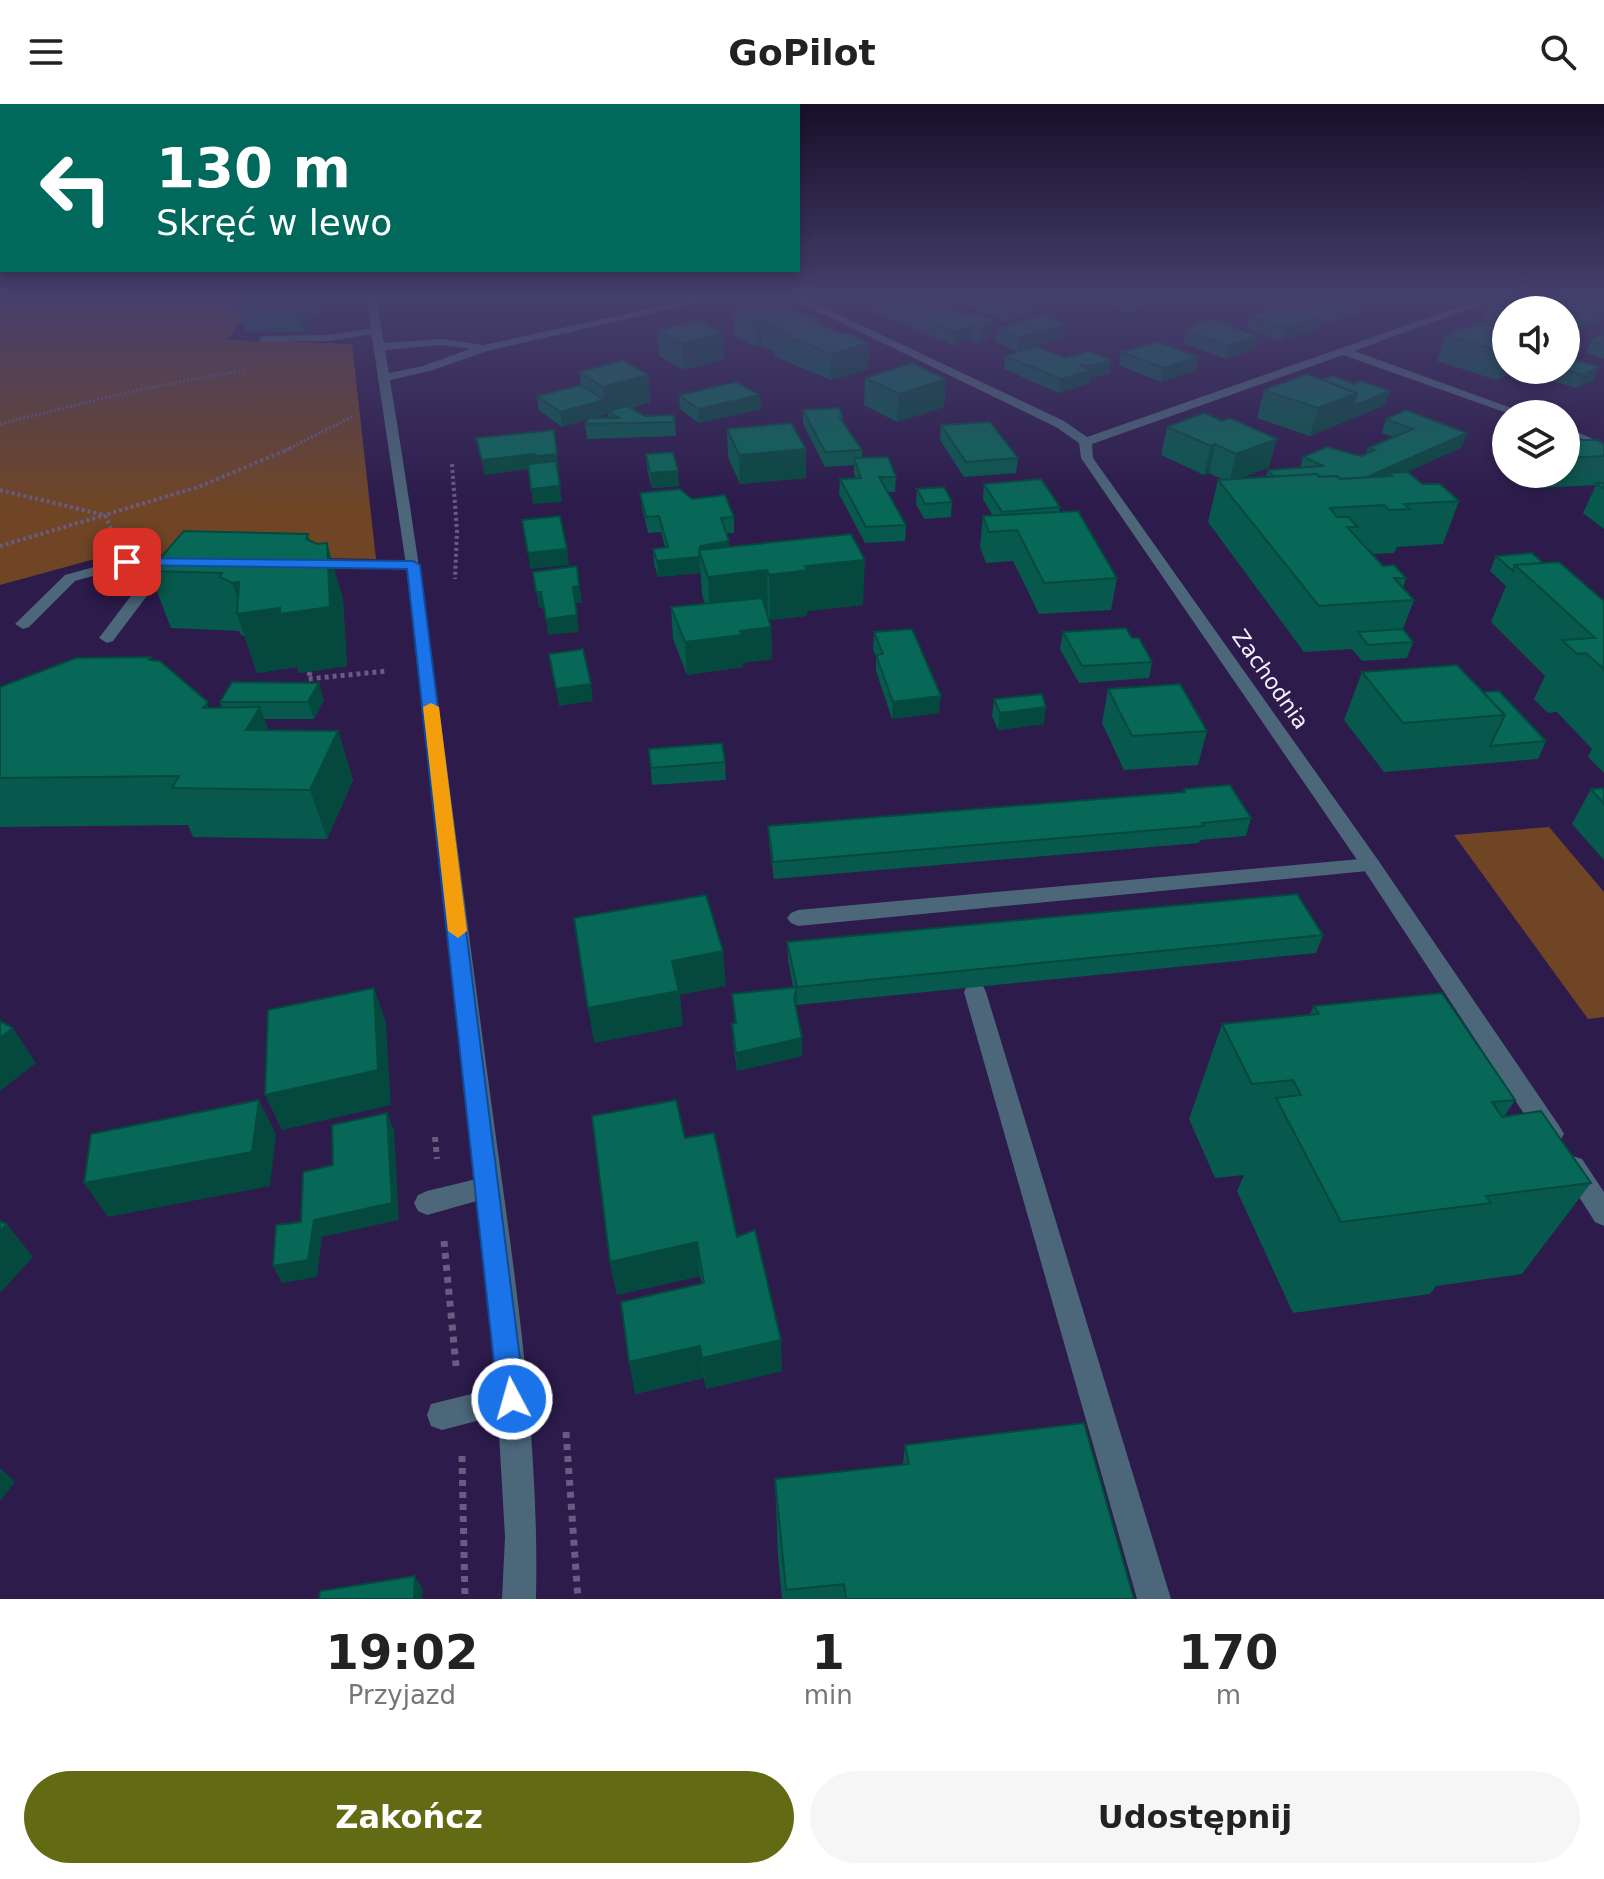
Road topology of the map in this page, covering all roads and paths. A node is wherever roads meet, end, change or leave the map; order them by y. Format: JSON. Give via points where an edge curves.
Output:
{"nodes":[{"id":1,"x":383,"y":367,"type":"edge"},
{"id":2,"x":432,"y":367,"type":"edge"},
{"id":3,"x":940,"y":367,"type":"edge"},
{"id":4,"x":1298,"y":367,"type":"edge"},
{"id":5,"x":1388,"y":367,"type":"edge"},
{"id":6,"x":251,"y":369,"type":"dead end"},
{"id":7,"x":385,"y":377,"type":"junction"},
{"id":8,"x":1492,"y":403,"type":"edge"},
{"id":9,"x":356,"y":415,"type":"dead end"},
{"id":10,"x":0,"y":424,"type":"edge"},
{"id":11,"x":1580,"y":438,"type":"edge"},
{"id":12,"x":1085,"y":442,"type":"junction"},
{"id":13,"x":1604,"y":449,"type":"edge"},
{"id":14,"x":0,"y":490,"type":"edge"},
{"id":15,"x":105,"y":515,"type":"junction"},
{"id":16,"x":0,"y":546,"type":"edge"},
{"id":17,"x":127,"y":562,"type":"junction"},
{"id":18,"x":157,"y":564,"type":"junction"},
{"id":19,"x":202,"y":564,"type":"edge"},
{"id":20,"x":293,"y":564,"type":"edge"},
{"id":21,"x":413,"y":565,"type":"junction"},
{"id":22,"x":23,"y":624,"type":"dead end"},
{"id":23,"x":107,"y":638,"type":"dead end"},
{"id":24,"x":393,"y":670,"type":"dead end"},
{"id":25,"x":310,"y":672,"type":"dead end"},
{"id":26,"x":1371,"y":865,"type":"junction"},
{"id":27,"x":798,"y":918,"type":"dead end"},
{"id":28,"x":975,"y":992,"type":"dead end"},
{"id":29,"x":489,"y":1187,"type":"junction"},
{"id":30,"x":427,"y":1203,"type":"dead end"},
{"id":31,"x":1604,"y":1214,"type":"edge"},
{"id":32,"x":512,"y":1399,"type":"junction"},
{"id":33,"x":442,"y":1415,"type":"dead end"},
{"id":34,"x":519,"y":1599,"type":"edge"},
{"id":35,"x":1154,"y":1599,"type":"edge"}],
"edges":[{"from":1,"to":7,"type":"street"},
{"from":2,"to":7,"type":"street"},
{"from":3,"to":12,"type":"street","via":[[1060,424]]},
{"from":4,"to":12,"type":"street"},
{"from":5,"to":8,"type":"street"},
{"from":6,"to":10,"type":"path"},
{"from":7,"to":21,"type":"street"},
{"from":9,"to":15,"type":"path","via":[[258,465],[158,503]]},
{"from":11,"to":13,"type":"street"},
{"from":12,"to":26,"type":"street","name":"Zachodnia","via":[[1087,458]]},
{"from":14,"to":15,"type":"path"},
{"from":15,"to":16,"type":"path"},
{"from":15,"to":17,"type":"path"},
{"from":17,"to":18,"type":"street"},
{"from":17,"to":22,"type":"street","via":[[70,578]]},
{"from":18,"to":19,"type":"street"},
{"from":18,"to":23,"type":"street"},
{"from":20,"to":21,"type":"street"},
{"from":21,"to":29,"type":"street"},
{"from":24,"to":25,"type":"path","via":[[308,679]]},
{"from":26,"to":27,"type":"street"},
{"from":26,"to":31,"type":"street","name":"Zachodnia"},
{"from":28,"to":35,"type":"street"},
{"from":29,"to":30,"type":"street"},
{"from":29,"to":32,"type":"street"},
{"from":32,"to":33,"type":"street"},
{"from":32,"to":34,"type":"street","via":[[521,1537]]}]}
